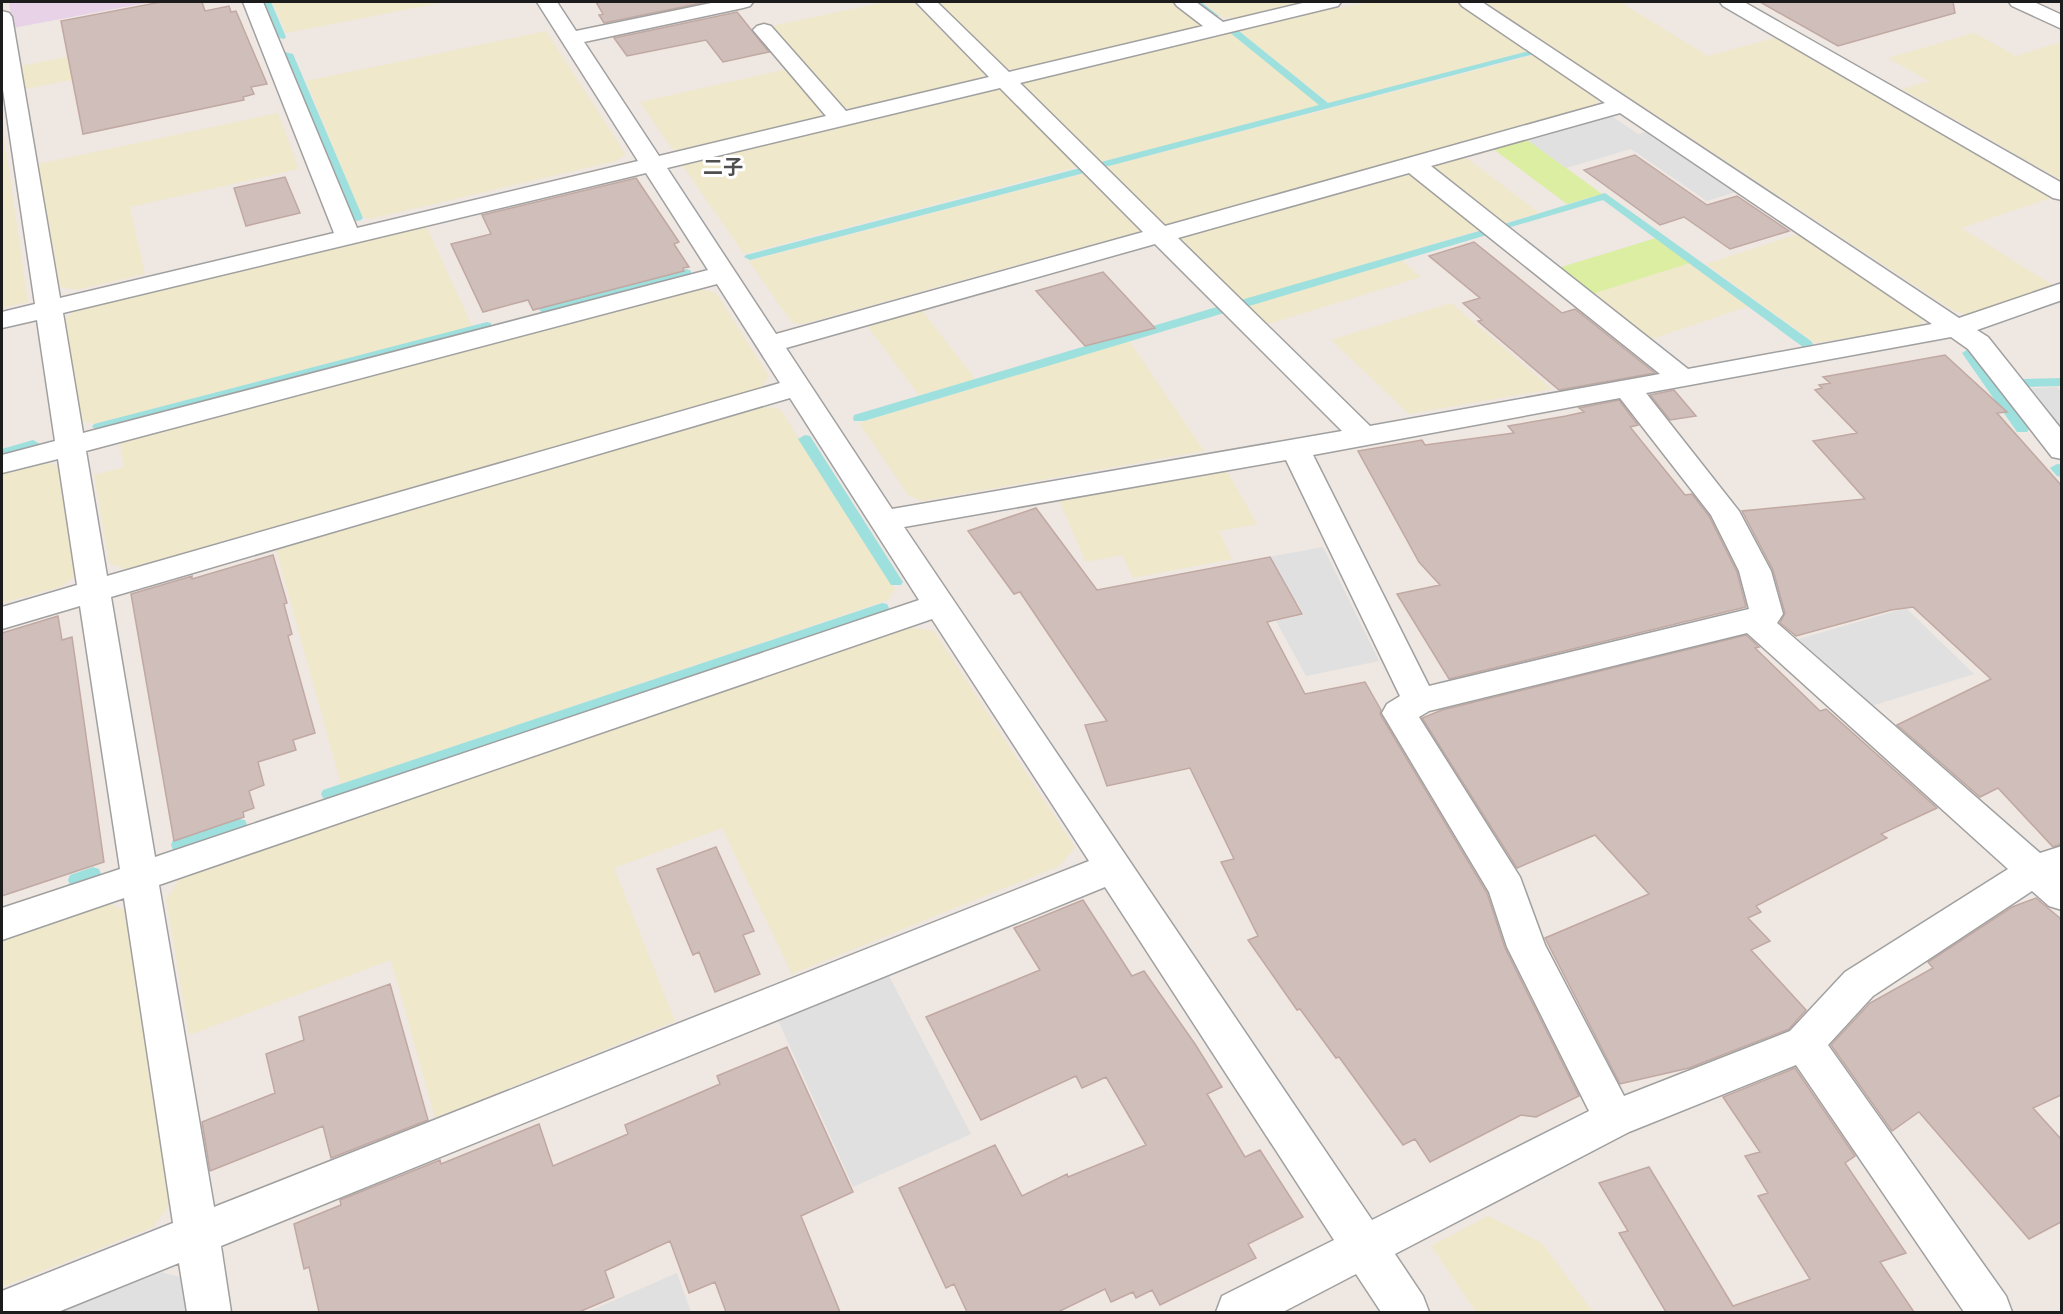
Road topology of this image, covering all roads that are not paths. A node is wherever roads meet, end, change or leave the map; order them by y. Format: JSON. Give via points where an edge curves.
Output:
{"nodes":[{"id":1,"x":253,"y":2,"type":"edge"},
{"id":2,"x":743,"y":2,"type":"edge"},
{"id":3,"x":926,"y":2,"type":"edge"},
{"id":4,"x":1184,"y":2,"type":"edge"},
{"id":5,"x":1331,"y":2,"type":"edge"},
{"id":6,"x":1469,"y":2,"type":"edge"},
{"id":7,"x":1730,"y":2,"type":"edge"},
{"id":8,"x":2019,"y":2,"type":"edge"},
{"id":9,"x":556,"y":4,"type":"edge"},
{"id":10,"x":2,"y":17,"type":"edge"},
{"id":11,"x":2061,"y":23,"type":"edge"},
{"id":12,"x":1218,"y":28,"type":"junction"},
{"id":13,"x":764,"y":30,"type":"dead end"},
{"id":14,"x":571,"y":38,"type":"junction"},
{"id":15,"x":1004,"y":79,"type":"junction"},
{"id":16,"x":1624,"y":105,"type":"junction"},
{"id":17,"x":840,"y":118,"type":"junction"},
{"id":18,"x":651,"y":163,"type":"junction"},
{"id":19,"x":1413,"y":164,"type":"junction"},
{"id":20,"x":2061,"y":193,"type":"edge"},
{"id":21,"x":1161,"y":234,"type":"junction"},
{"id":22,"x":348,"y":236,"type":"junction"},
{"id":23,"x":724,"y":274,"type":"junction"},
{"id":24,"x":2061,"y":291,"type":"edge"},
{"id":25,"x":48,"y":309,"type":"junction"},
{"id":26,"x":2,"y":320,"type":"edge"},
{"id":27,"x":1957,"y":328,"type":"junction"},
{"id":28,"x":770,"y":344,"type":"junction"},
{"id":29,"x":1682,"y":378,"type":"junction"},
{"id":30,"x":796,"y":387,"type":"junction"},
{"id":31,"x":1627,"y":388,"type":"junction"},
{"id":32,"x":1363,"y":436,"type":"junction"},
{"id":33,"x":70,"y":446,"type":"junction"},
{"id":34,"x":1295,"y":449,"type":"junction"},
{"id":35,"x":2061,"y":450,"type":"edge"},
{"id":36,"x":2,"y":464,"type":"edge"},
{"id":37,"x":884,"y":521,"type":"junction"},
{"id":38,"x":93,"y":592,"type":"junction"},
{"id":39,"x":939,"y":605,"type":"junction"},
{"id":40,"x":2,"y":618,"type":"edge"},
{"id":41,"x":1753,"y":620,"type":"junction"},
{"id":42,"x":1419,"y":701,"type":"junction"},
{"id":43,"x":1112,"y":868,"type":"junction"},
{"id":44,"x":2053,"y":876,"type":"edge"},
{"id":45,"x":140,"y":878,"type":"junction"},
{"id":46,"x":2,"y":924,"type":"edge"},
{"id":47,"x":1804,"y":1044,"type":"junction"},
{"id":48,"x":1614,"y":1119,"type":"junction"},
{"id":49,"x":197,"y":1234,"type":"junction"},
{"id":50,"x":1365,"y":1248,"type":"junction"},
{"id":51,"x":4,"y":1312,"type":"edge"},
{"id":52,"x":209,"y":1312,"type":"edge"},
{"id":53,"x":1238,"y":1312,"type":"edge"},
{"id":54,"x":1407,"y":1312,"type":"edge"},
{"id":55,"x":1990,"y":1312,"type":"edge"}],
"edges":[{"from":1,"to":22,"type":"street"},
{"from":2,"to":14,"type":"street"},
{"from":3,"to":15,"type":"street"},
{"from":4,"to":12,"type":"street"},
{"from":5,"to":12,"type":"street"},
{"from":6,"to":16,"type":"street"},
{"from":7,"to":20,"type":"street"},
{"from":8,"to":11,"type":"street"},
{"from":9,"to":14,"type":"street"},
{"from":10,"to":25,"type":"street"},
{"from":12,"to":15,"type":"street"},
{"from":13,"to":17,"type":"street"},
{"from":14,"to":18,"type":"street"},
{"from":15,"to":17,"type":"street"},
{"from":15,"to":21,"type":"street"},
{"from":16,"to":19,"type":"street"},
{"from":16,"to":27,"type":"street"},
{"from":17,"to":18,"type":"street"},
{"from":18,"to":22,"type":"street"},
{"from":18,"to":23,"type":"street"},
{"from":19,"to":21,"type":"street"},
{"from":19,"to":29,"type":"street"},
{"from":21,"to":28,"type":"street"},
{"from":21,"to":32,"type":"street"},
{"from":22,"to":25,"type":"street"},
{"from":23,"to":28,"type":"street"},
{"from":23,"to":33,"type":"street"},
{"from":24,"to":27,"type":"street"},
{"from":25,"to":26,"type":"street"},
{"from":25,"to":33,"type":"street"},
{"from":27,"to":29,"type":"street"},
{"from":27,"to":35,"type":"street","via":[[1978,343]]},
{"from":28,"to":30,"type":"street"},
{"from":29,"to":31,"type":"street"},
{"from":30,"to":37,"type":"street"},
{"from":30,"to":38,"type":"street"},
{"from":31,"to":32,"type":"street"},
{"from":31,"to":41,"type":"street","via":[[1724,511],[1755,571],[1767,614]]},
{"from":32,"to":34,"type":"street"},
{"from":33,"to":36,"type":"street"},
{"from":33,"to":38,"type":"street"},
{"from":34,"to":37,"type":"street"},
{"from":34,"to":42,"type":"street"},
{"from":37,"to":39,"type":"street"},
{"from":38,"to":40,"type":"street"},
{"from":38,"to":45,"type":"street"},
{"from":39,"to":43,"type":"street"},
{"from":39,"to":45,"type":"street"},
{"from":41,"to":42,"type":"street"},
{"from":41,"to":44,"type":"street"},
{"from":42,"to":48,"type":"street","via":[[1399,713],[1507,888],[1526,947]]},
{"from":43,"to":49,"type":"street"},
{"from":43,"to":50,"type":"street"},
{"from":44,"to":47,"type":"street","via":[[1859,984]]},
{"from":45,"to":46,"type":"street"},
{"from":45,"to":49,"type":"street"},
{"from":47,"to":48,"type":"street"},
{"from":47,"to":55,"type":"street"},
{"from":48,"to":50,"type":"street"},
{"from":49,"to":51,"type":"street"},
{"from":49,"to":52,"type":"street"},
{"from":50,"to":53,"type":"street"},
{"from":50,"to":54,"type":"street"}]}
